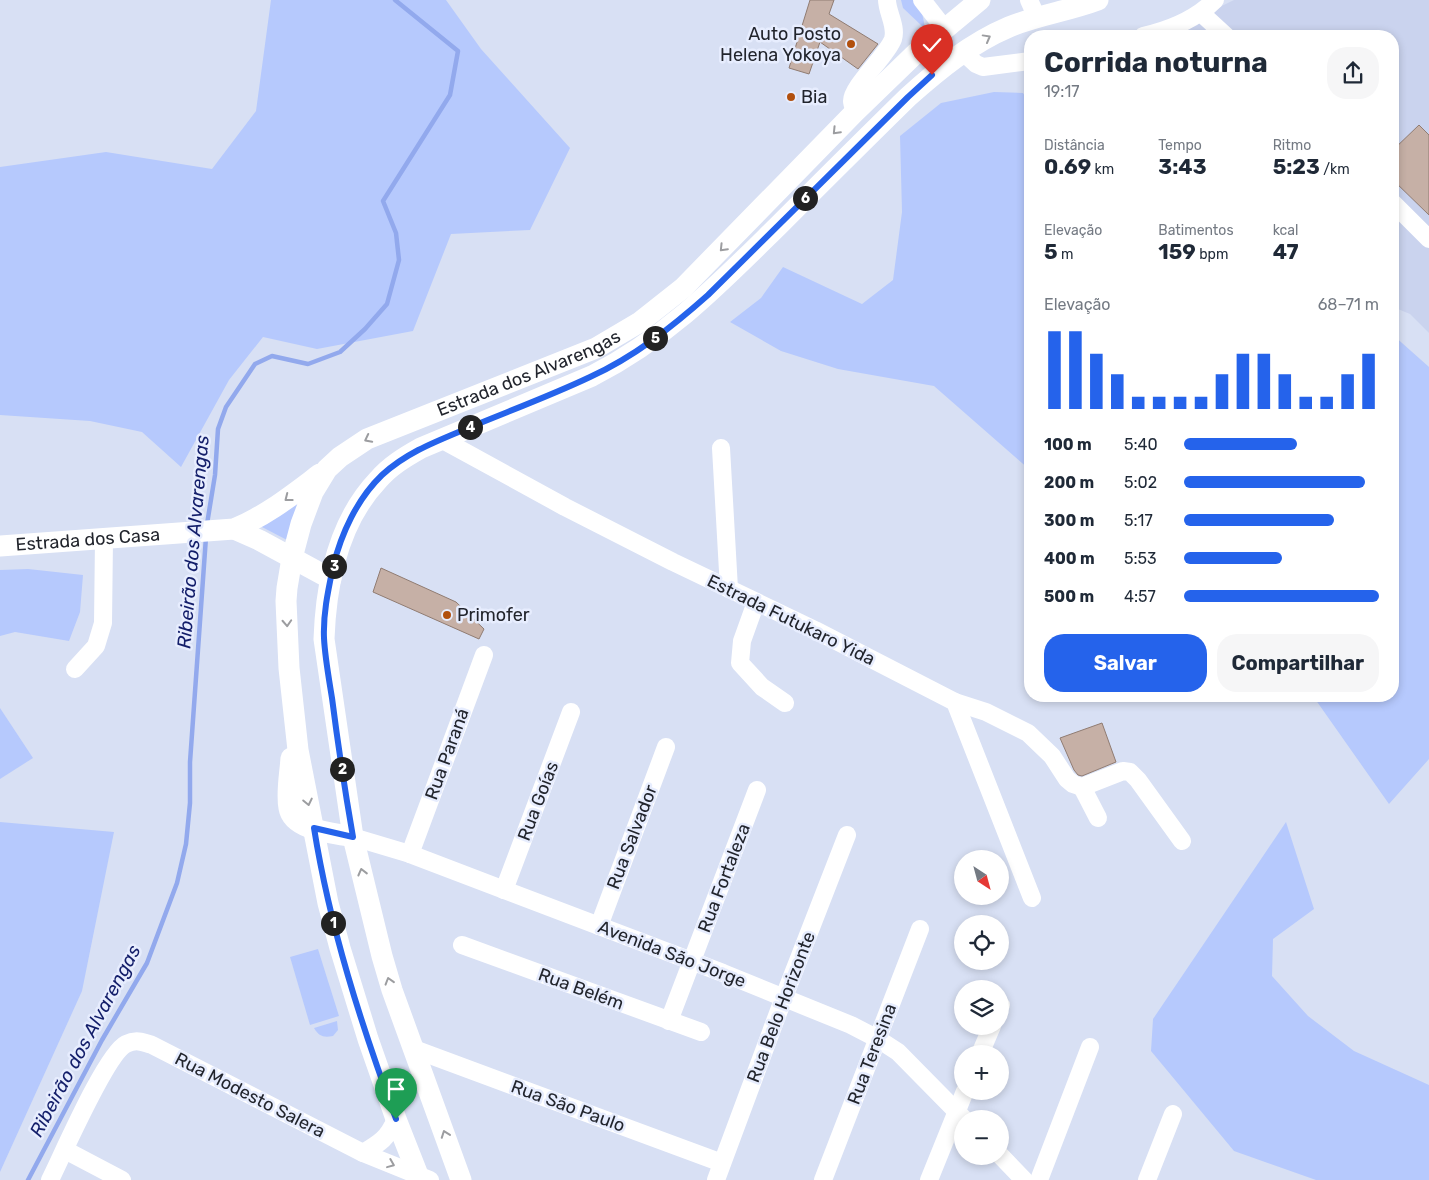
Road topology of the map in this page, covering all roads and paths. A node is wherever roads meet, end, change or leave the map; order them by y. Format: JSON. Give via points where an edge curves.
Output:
{"nodes":[{"id":1,"x":887,"y":0,"type":"edge"},
{"id":2,"x":922,"y":0,"type":"edge"},
{"id":3,"x":980,"y":0,"type":"edge"},
{"id":4,"x":1098,"y":0,"type":"edge"},
{"id":5,"x":1215,"y":0,"type":"edge"},
{"id":6,"x":1033,"y":9,"type":"edge"},
{"id":7,"x":1201,"y":12,"type":"junction"},
{"id":8,"x":944,"y":28,"type":"junction"},
{"id":9,"x":1164,"y":30,"type":"edge"},
{"id":10,"x":1220,"y":30,"type":"edge"},
{"id":11,"x":893,"y":39,"type":"junction"},
{"id":12,"x":963,"y":52,"type":"junction"},
{"id":13,"x":916,"y":53,"type":"junction"},
{"id":14,"x":1024,"y":62,"type":"edge"},
{"id":15,"x":855,"y":112,"type":"junction"},
{"id":16,"x":1399,"y":209,"type":"edge"},
{"id":17,"x":1429,"y":239,"type":"edge"},
{"id":18,"x":442,"y":439,"type":"junction"},
{"id":19,"x":722,"y":448,"type":"dead end"},
{"id":20,"x":327,"y":469,"type":"junction"},
{"id":21,"x":227,"y":530,"type":"junction"},
{"id":22,"x":104,"y":539,"type":"junction"},
{"id":23,"x":258,"y":540,"type":"junction"},
{"id":24,"x":0,"y":546,"type":"edge"},
{"id":25,"x":292,"y":558,"type":"junction"},
{"id":26,"x":331,"y":578,"type":"junction"},
{"id":27,"x":287,"y":588,"type":"junction"},
{"id":28,"x":729,"y":589,"type":"junction"},
{"id":29,"x":756,"y":602,"type":"junction"},
{"id":30,"x":484,"y":654,"type":"dead end"},
{"id":31,"x":75,"y":669,"type":"dead end"},
{"id":32,"x":955,"y":702,"type":"junction"},
{"id":33,"x":785,"y":704,"type":"dead end"},
{"id":34,"x":572,"y":712,"type":"dead end"},
{"id":35,"x":666,"y":747,"type":"dead end"},
{"id":36,"x":1082,"y":787,"type":"junction"},
{"id":37,"x":757,"y":790,"type":"dead end"},
{"id":38,"x":1098,"y":818,"type":"dead end"},
{"id":39,"x":314,"y":828,"type":"junction"},
{"id":40,"x":847,"y":836,"type":"dead end"},
{"id":41,"x":353,"y":837,"type":"junction"},
{"id":42,"x":1182,"y":841,"type":"dead end"},
{"id":43,"x":410,"y":854,"type":"junction"},
{"id":44,"x":504,"y":890,"type":"junction"},
{"id":45,"x":1032,"y":898,"type":"dead end"},
{"id":46,"x":598,"y":926,"type":"junction"},
{"id":47,"x":920,"y":929,"type":"dead end"},
{"id":48,"x":462,"y":945,"type":"dead end"},
{"id":49,"x":692,"y":961,"type":"junction"},
{"id":50,"x":784,"y":997,"type":"junction"},
{"id":51,"x":669,"y":1021,"type":"junction"},
{"id":52,"x":701,"y":1032,"type":"dead end"},
{"id":53,"x":878,"y":1039,"type":"junction"},
{"id":54,"x":1090,"y":1047,"type":"dead end"},
{"id":55,"x":414,"y":1049,"type":"junction"},
{"id":56,"x":955,"y":1110,"type":"edge"},
{"id":57,"x":1174,"y":1114,"type":"dead end"},
{"id":58,"x":396,"y":1119,"type":"junction"},
{"id":59,"x":954,"y":1128,"type":"edge"},
{"id":60,"x":65,"y":1150,"type":"junction"},
{"id":61,"x":363,"y":1153,"type":"junction"},
{"id":62,"x":722,"y":1163,"type":"junction"},
{"id":63,"x":1009,"y":1164,"type":"edge"},
{"id":64,"x":423,"y":1178,"type":"edge"},
{"id":65,"x":50,"y":1180,"type":"edge"},
{"id":66,"x":122,"y":1180,"type":"edge"},
{"id":67,"x":461,"y":1180,"type":"edge"},
{"id":68,"x":716,"y":1180,"type":"edge"},
{"id":69,"x":823,"y":1180,"type":"edge"},
{"id":70,"x":929,"y":1180,"type":"edge"},
{"id":71,"x":1024,"y":1180,"type":"edge"},
{"id":72,"x":1040,"y":1180,"type":"edge"},
{"id":73,"x":1147,"y":1180,"type":"edge"}],
"edges":[{"from":1,"to":11,"type":"street"},
{"from":2,"to":8,"type":"street"},
{"from":3,"to":8,"type":"main road","name":"Estrada dos Alvarengas"},
{"from":4,"to":6,"type":"main road","name":"Estrada dos Alvarengas","via":[[1073,9]]},
{"from":5,"to":7,"type":"street"},
{"from":12,"to":6,"type":"main road","name":"Estrada dos Alvarengas","one_way":true},
{"from":7,"to":9,"type":"street"},
{"from":7,"to":10,"type":"street"},
{"from":8,"to":13,"type":"main road","name":"Estrada dos Alvarengas"},
{"from":11,"to":13,"type":"street"},
{"from":11,"to":15,"type":"street","via":[[858,86],[852,100]]},
{"from":12,"to":14,"type":"street","via":[[983,67]]},
{"from":12,"to":18,"type":"main road","name":"Estrada dos Alvarengas","via":[[908,97],[708,295],[652,341],[592,376]]},
{"from":13,"to":15,"type":"main road","name":"Estrada dos Alvarengas"},
{"from":15,"to":20,"type":"main road","name":"Estrada dos Alvarengas","one_way":true,"via":[[683,288],[618,337],[372,437],[356,445]]},
{"from":16,"to":17,"type":"street"},
{"from":18,"to":26,"type":"main road","name":"Estrada dos Alvarengas","via":[[399,461],[369,490],[342,537]]},
{"from":18,"to":28,"type":"street","name":"Estrada Futukaro Yida","via":[[565,507]]},
{"from":19,"to":28,"type":"street"},
{"from":20,"to":21,"type":"main road","one_way":true,"via":[[266,514]]},
{"from":20,"to":25,"type":"main road","name":"Estrada dos Alvarengas","via":[[310,500]]},
{"from":21,"to":22,"type":"main road","name":"Estrada dos Casa"},
{"from":21,"to":23,"type":"main road"},
{"from":22,"to":24,"type":"main road","name":"Estrada dos Casa"},
{"from":22,"to":31,"type":"street","via":[[103,623],[96,646]]},
{"from":23,"to":25,"type":"main road"},
{"from":23,"to":27,"type":"main road","via":[[277,565]]},
{"from":25,"to":26,"type":"main road"},
{"from":25,"to":27,"type":"main road","name":"Estrada dos Alvarengas"},
{"from":26,"to":41,"type":"main road","name":"Estrada dos Alvarengas","via":[[325,603],[324,639]]},
{"from":27,"to":39,"type":"main road","name":"Estrada dos Alvarengas","one_way":true,"via":[[286,619],[294,716],[302,776]]},
{"from":28,"to":29,"type":"street","name":"Estrada Futukaro Yida"},
{"from":29,"to":32,"type":"street","name":"Estrada Futukaro Yida"},
{"from":29,"to":33,"type":"street","via":[[742,641],[740,662],[762,686]]},
{"from":30,"to":43,"type":"street","name":"Rua Paraná"},
{"from":32,"to":36,"type":"street","name":"Estrada Futukaro Yida","via":[[986,712],[1028,732],[1052,756],[1067,779]]},
{"from":32,"to":45,"type":"street"},
{"from":34,"to":44,"type":"street","name":"Rua Goías"},
{"from":35,"to":46,"type":"street","name":"Rua Salvador"},
{"from":36,"to":38,"type":"street"},
{"from":36,"to":42,"type":"street","via":[[1124,771],[1130,772]]},
{"from":37,"to":49,"type":"street","name":"Rua Fortaleza"},
{"from":39,"to":41,"type":"main road"},
{"from":39,"to":58,"type":"main road","name":"Estrada dos Alvarengas","via":[[324,887],[340,948]]},
{"from":40,"to":50,"type":"street","name":"Rua Belo Horizonte"},
{"from":41,"to":43,"type":"street","name":"Avenida São Jorge"},
{"from":55,"to":41,"type":"main road","name":"Estrada dos Alvarengas","one_way":true,"via":[[382,956]]},
{"from":43,"to":44,"type":"street","name":"Avenida São Jorge"},
{"from":44,"to":46,"type":"street","name":"Avenida São Jorge"},
{"from":46,"to":49,"type":"street","name":"Avenida São Jorge"},
{"from":47,"to":53,"type":"street","name":"Rua Teresina"},
{"from":48,"to":51,"type":"street","name":"Rua Belém"},
{"from":49,"to":50,"type":"street","name":"Avenida São Jorge"},
{"from":49,"to":51,"type":"street","name":"Rua Fortaleza"},
{"from":50,"to":53,"type":"street","name":"Avenida São Jorge"},
{"from":50,"to":62,"type":"street","name":"Rua Belo Horizonte"},
{"from":51,"to":52,"type":"street","name":"Rua Belém"},
{"from":53,"to":56,"type":"street","name":"Avenida São Jorge","via":[[898,1052]]},
{"from":53,"to":69,"type":"street","name":"Rua Teresina"},
{"from":54,"to":72,"type":"street"},
{"from":55,"to":62,"type":"street","name":"Rua São Paulo"},
{"from":67,"to":55,"type":"main road","name":"Estrada dos Alvarengas","one_way":true},
{"from":57,"to":73,"type":"street"},
{"from":58,"to":61,"type":"street","via":[[390,1133]]},
{"from":58,"to":64,"type":"main road","name":"Estrada dos Alvarengas"},
{"from":59,"to":70,"type":"street"},
{"from":60,"to":61,"type":"street","name":"Rua Modesto Salera","via":[[112,1058],[119,1048],[136,1040],[152,1045]]},
{"from":60,"to":65,"type":"street"},
{"from":60,"to":66,"type":"street"},
{"from":61,"to":64,"type":"street","name":"Rua Modesto Salera","one_way":true},
{"from":62,"to":68,"type":"street","name":"Rua Belo Horizonte"},
{"from":63,"to":71,"type":"street"}]}
